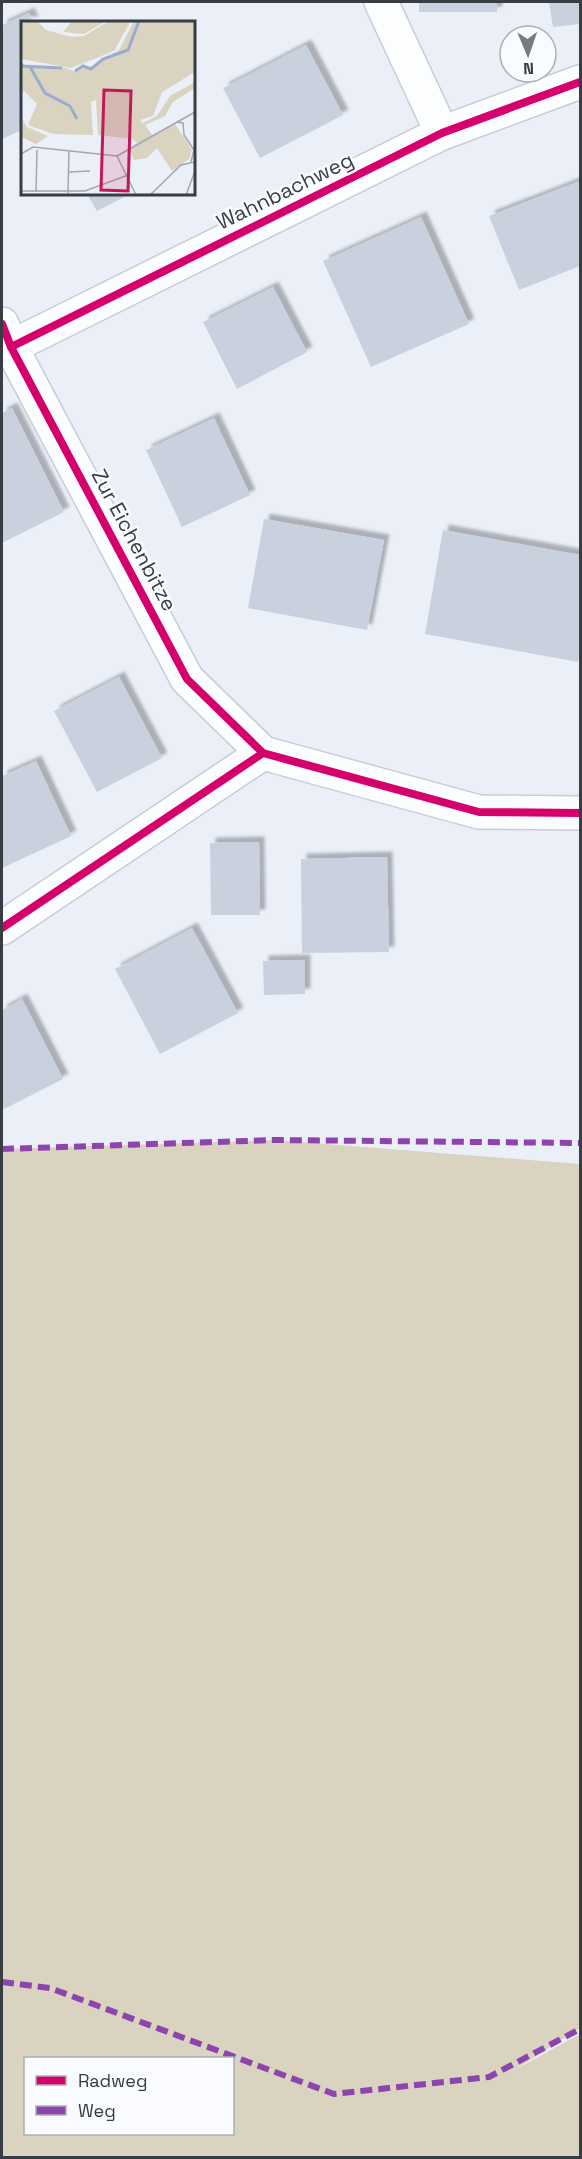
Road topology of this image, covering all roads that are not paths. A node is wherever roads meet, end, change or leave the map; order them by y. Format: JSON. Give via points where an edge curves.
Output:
{"nodes":[{"id":1,"x":381,"y":2,"type":"edge"},
{"id":2,"x":580,"y":82,"type":"edge"},
{"id":3,"x":442,"y":133,"type":"junction"},
{"id":4,"x":6,"y":335,"type":"edge"},
{"id":5,"x":263,"y":753,"type":"junction"},
{"id":6,"x":580,"y":813,"type":"edge"},
{"id":7,"x":2,"y":928,"type":"edge"}],
"edges":[{"from":1,"to":3,"type":"street"},
{"from":2,"to":3,"type":"street","name":"Wahnbachweg"},
{"from":3,"to":4,"type":"street","name":"Wahnbachweg"},
{"from":4,"to":5,"type":"street","name":"Zur Eichenbitze","via":[[187,679]]},
{"from":5,"to":6,"type":"street","name":"Zur Eichenbitze","via":[[479,812]]},
{"from":5,"to":7,"type":"street"}]}
